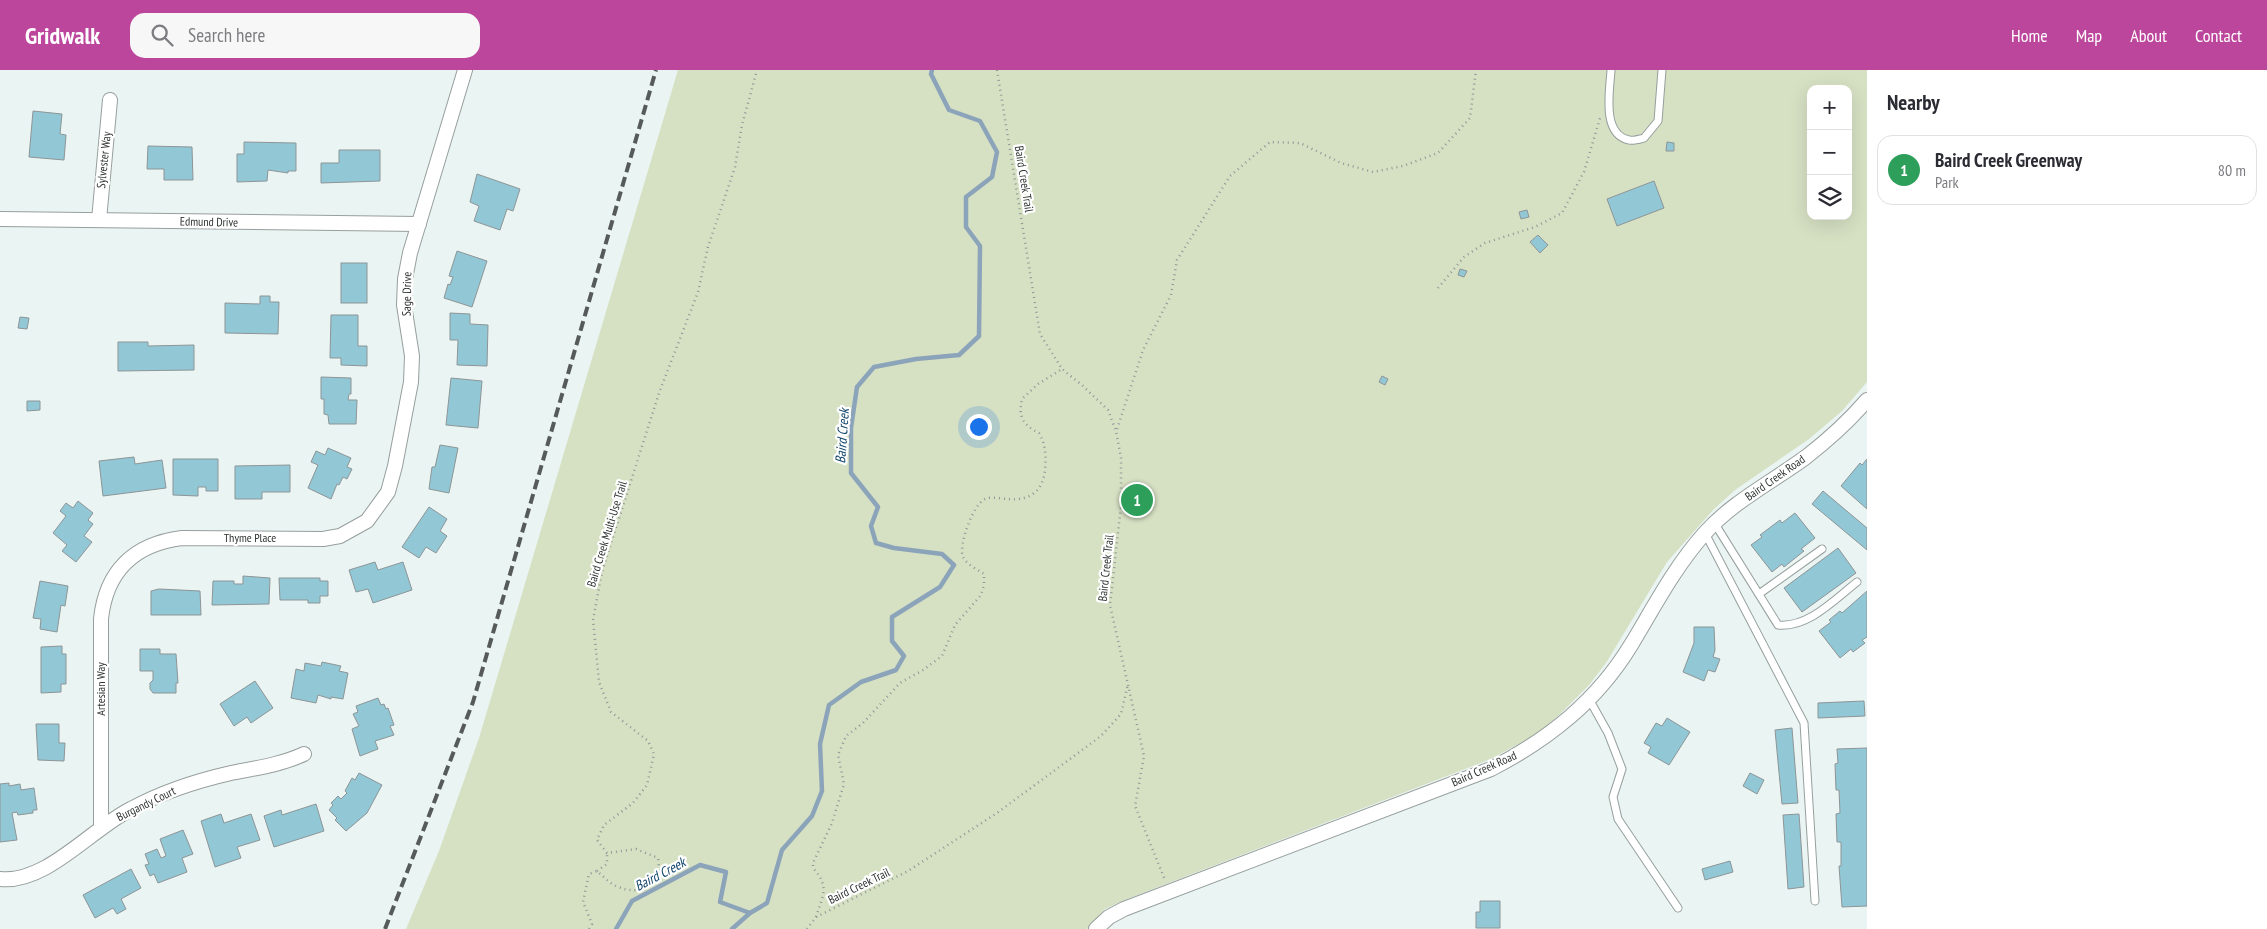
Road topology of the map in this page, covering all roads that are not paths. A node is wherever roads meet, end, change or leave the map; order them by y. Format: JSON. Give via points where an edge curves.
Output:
{"nodes":[{"id":1,"x":465,"y":70,"type":"edge"},
{"id":2,"x":1611,"y":70,"type":"edge"},
{"id":3,"x":1662,"y":70,"type":"edge"},
{"id":4,"x":110,"y":100,"type":"dead end"},
{"id":5,"x":0,"y":219,"type":"edge"},
{"id":6,"x":99,"y":220,"type":"junction"},
{"id":7,"x":419,"y":224,"type":"junction"},
{"id":8,"x":1867,"y":400,"type":"edge"},
{"id":9,"x":371,"y":518,"type":"joint"},
{"id":10,"x":1710,"y":529,"type":"junction"},
{"id":11,"x":1822,"y":549,"type":"dead end"},
{"id":12,"x":129,"y":559,"type":"joint"},
{"id":13,"x":1856,"y":582,"type":"dead end"},
{"id":14,"x":1759,"y":594,"type":"junction"},
{"id":15,"x":1589,"y":700,"type":"junction"},
{"id":16,"x":304,"y":754,"type":"dead end"},
{"id":17,"x":101,"y":827,"type":"junction"},
{"id":18,"x":0,"y":879,"type":"edge"},
{"id":19,"x":1815,"y":901,"type":"dead end"},
{"id":20,"x":1678,"y":908,"type":"dead end"},
{"id":21,"x":1096,"y":929,"type":"edge"}],
"edges":[{"from":1,"to":7,"type":"street","name":"Sage Drive"},
{"from":2,"to":3,"type":"lane","via":[[1609,118],[1616,133],[1629,140],[1644,138],[1658,121]]},
{"from":4,"to":6,"type":"street","name":"Sylvester Way"},
{"from":5,"to":6,"type":"street","name":"Edmund Drive"},
{"from":6,"to":7,"type":"street","name":"Edmund Drive"},
{"from":7,"to":9,"type":"street","name":"Sage Drive","via":[[405,279],[404,305],[412,356],[411,382],[396,466],[388,492]]},
{"from":8,"to":10,"type":"street","name":"Baird Creek Road","via":[[1814,451],[1753,493]]},
{"from":9,"to":12,"type":"street","name":"Thyme Place","via":[[355,530],[323,539],[182,538],[151,545]]},
{"from":10,"to":14,"type":"lane"},
{"from":10,"to":15,"type":"street","name":"Baird Creek Road","via":[[1658,596],[1631,645]]},
{"from":10,"to":19,"type":"lane","via":[[1804,724]]},
{"from":11,"to":14,"type":"lane"},
{"from":12,"to":17,"type":"street","name":"Artesian Way","via":[[116,572],[108,588],[101,619]]},
{"from":13,"to":14,"type":"lane","via":[[1808,620],[1786,626],[1778,625]]},
{"from":15,"to":20,"type":"lane","via":[[1608,733],[1622,769],[1613,797],[1618,819]]},
{"from":15,"to":21,"type":"street","name":"Baird Creek Road","via":[[1543,740],[1491,769],[1124,909]]},
{"from":16,"to":17,"type":"street","name":"Burgandy Court","via":[[272,766],[195,782],[131,809]]},
{"from":17,"to":18,"type":"street","name":"Burgandy Court","via":[[43,870],[21,878]]}]}
